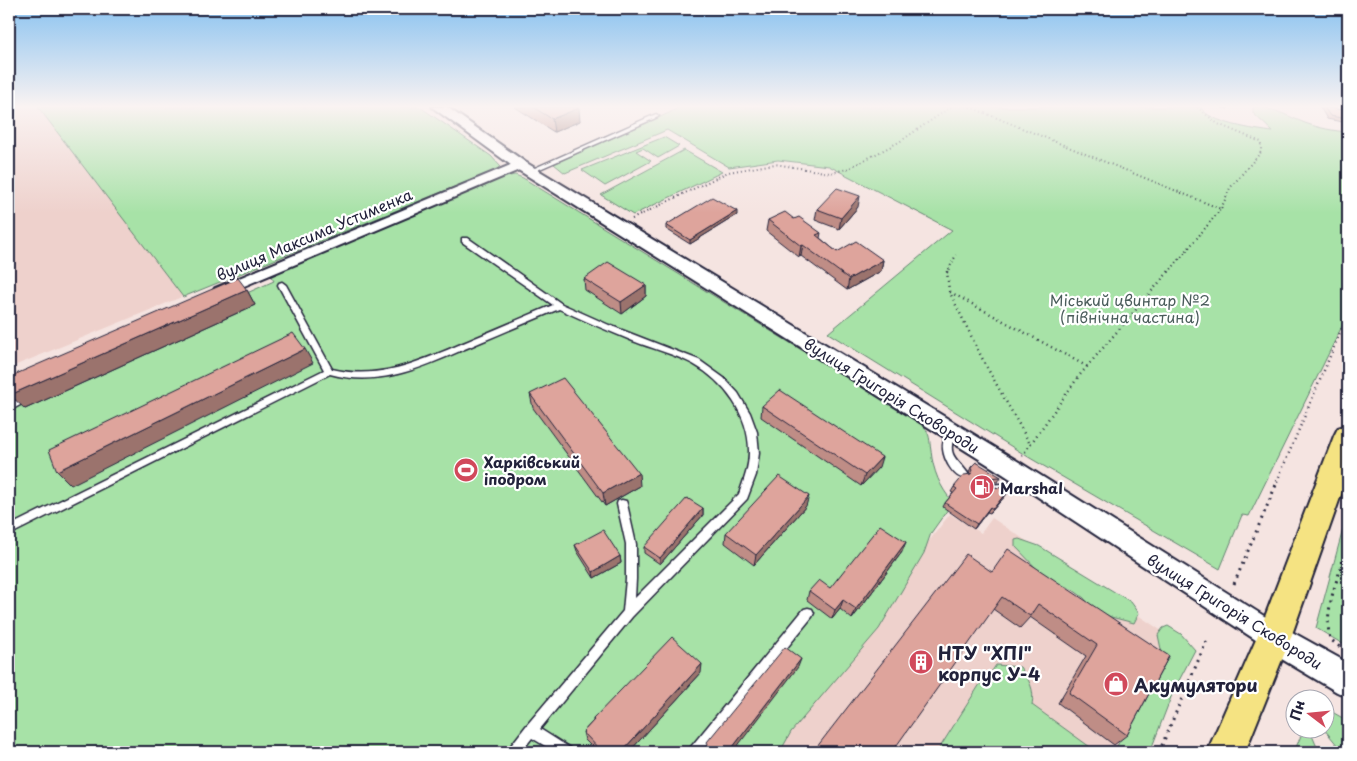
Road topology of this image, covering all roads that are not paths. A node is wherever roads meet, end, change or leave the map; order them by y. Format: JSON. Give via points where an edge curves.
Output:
{"nodes":[{"id":1,"x":490,"y":143,"type":"edge"},
{"id":2,"x":590,"y":143,"type":"edge"},
{"id":3,"x":526,"y":168,"type":"junction"},
{"id":4,"x":465,"y":240,"type":"dead end"},
{"id":5,"x":282,"y":285,"type":"dead end"},
{"id":6,"x":210,"y":295,"type":"edge"},
{"id":7,"x":559,"y":306,"type":"junction"},
{"id":8,"x":329,"y":371,"type":"junction"},
{"id":9,"x":22,"y":401,"type":"edge"},
{"id":10,"x":9,"y":408,"type":"edge"},
{"id":11,"x":951,"y":432,"type":"junction"},
{"id":12,"x":1348,"y":436,"type":"edge"},
{"id":13,"x":964,"y":475,"type":"edge"},
{"id":14,"x":1028,"y":480,"type":"junction"},
{"id":15,"x":988,"y":487,"type":"edge"},
{"id":16,"x":622,"y":504,"type":"dead end"},
{"id":17,"x":9,"y":531,"type":"edge"},
{"id":18,"x":628,"y":613,"type":"junction"},
{"id":19,"x":808,"y":613,"type":"dead end"},
{"id":20,"x":1274,"y":637,"type":"junction"},
{"id":21,"x":1348,"y":680,"type":"edge"},
{"id":22,"x":530,"y":730,"type":"junction"},
{"id":23,"x":512,"y":752,"type":"edge"},
{"id":24,"x":566,"y":752,"type":"edge"},
{"id":25,"x":694,"y":752,"type":"edge"},
{"id":26,"x":1226,"y":752,"type":"edge"}],
"edges":[{"from":1,"to":3,"type":"street","name":"вулиця Григорія Сковороди"},
{"from":2,"to":3,"type":"lane"},
{"from":3,"to":6,"type":"street","name":"вулиця Максима Устименка"},
{"from":3,"to":11,"type":"street","name":"вулиця Григорія Сковороди"},
{"from":4,"to":7,"type":"lane"},
{"from":5,"to":8,"type":"lane"},
{"from":7,"to":8,"type":"lane","via":[[424,364],[400,371],[352,377]]},
{"from":7,"to":18,"type":"lane","via":[[696,362],[735,395],[752,432],[751,475],[743,496]]},
{"from":8,"to":17,"type":"lane"},
{"from":9,"to":10,"type":"lane"},
{"from":11,"to":13,"type":"lane","via":[[946,445],[948,454]]},
{"from":11,"to":14,"type":"street","name":"вулиця Григорія Сковороди"},
{"from":12,"to":20,"type":"main road"},
{"from":14,"to":15,"type":"lane","via":[[1014,487]]},
{"from":14,"to":20,"type":"street","name":"вулиця Григорія Сковороди"},
{"from":16,"to":18,"type":"lane","via":[[631,544],[632,580]]},
{"from":18,"to":22,"type":"lane"},
{"from":19,"to":25,"type":"lane"},
{"from":20,"to":21,"type":"main road","name":"вулиця Григорія Сковороди"},
{"from":20,"to":26,"type":"main road"},
{"from":22,"to":23,"type":"lane"},
{"from":22,"to":24,"type":"lane"}]}
